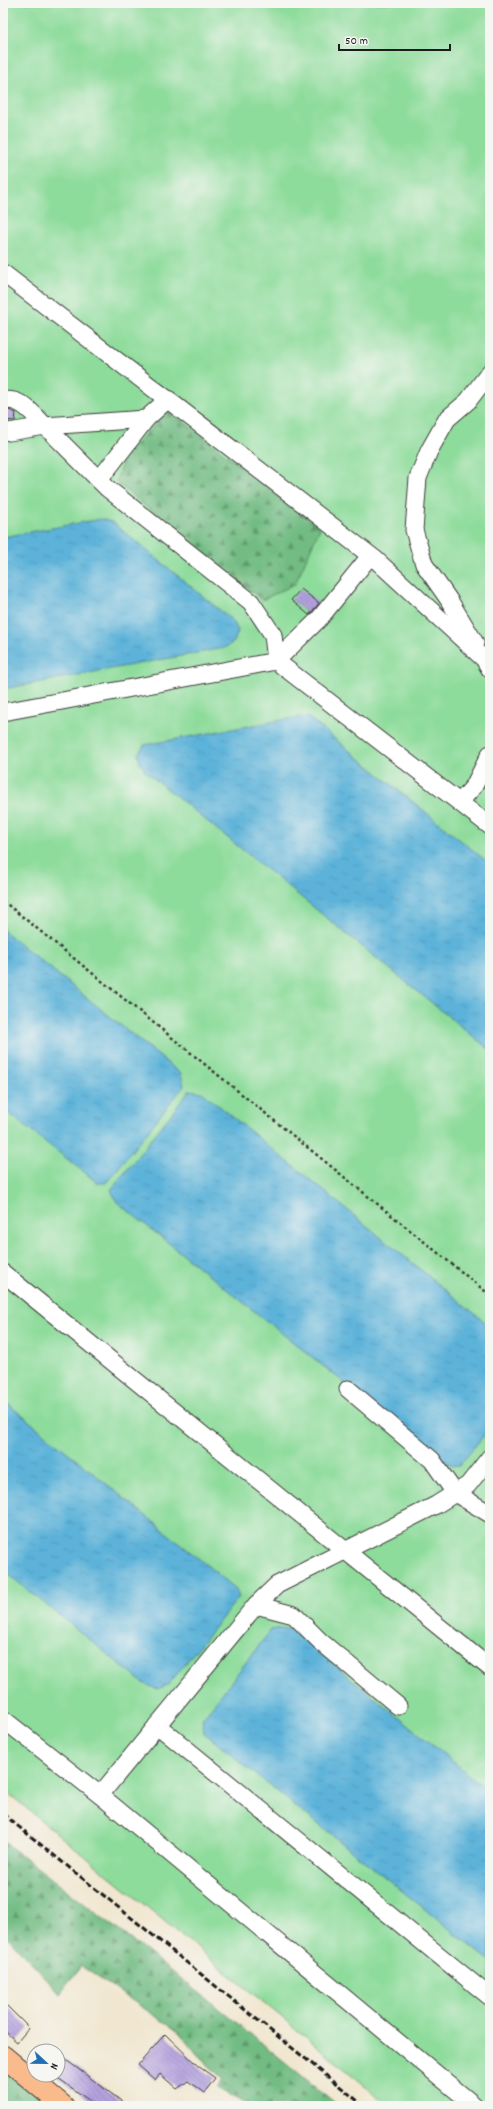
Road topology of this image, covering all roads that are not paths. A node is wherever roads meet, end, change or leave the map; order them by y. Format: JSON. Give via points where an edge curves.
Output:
{"nodes":[{"id":1,"x":3,"y":273,"type":"edge"},
{"id":2,"x":490,"y":372,"type":"edge"},
{"id":3,"x":168,"y":400,"type":"junction"},
{"id":4,"x":3,"y":401,"type":"edge"},
{"id":5,"x":146,"y":419,"type":"junction"},
{"id":6,"x":45,"y":426,"type":"junction"},
{"id":7,"x":3,"y":430,"type":"edge"},
{"id":8,"x":99,"y":480,"type":"junction"},
{"id":9,"x":370,"y":556,"type":"junction"},
{"id":10,"x":276,"y":661,"type":"junction"},
{"id":11,"x":487,"y":664,"type":"edge"},
{"id":12,"x":3,"y":712,"type":"edge"},
{"id":13,"x":490,"y":754,"type":"edge"},
{"id":14,"x":460,"y":802,"type":"junction"},
{"id":15,"x":490,"y":826,"type":"edge"},
{"id":16,"x":3,"y":1272,"type":"edge"},
{"id":17,"x":348,"y":1389,"type":"dead end"},
{"id":18,"x":490,"y":1457,"type":"edge"},
{"id":19,"x":455,"y":1493,"type":"junction"},
{"id":20,"x":490,"y":1514,"type":"edge"},
{"id":21,"x":345,"y":1550,"type":"junction"},
{"id":22,"x":256,"y":1605,"type":"junction"},
{"id":23,"x":490,"y":1668,"type":"edge"},
{"id":24,"x":398,"y":1706,"type":"dead end"},
{"id":25,"x":3,"y":1719,"type":"edge"},
{"id":26,"x":157,"y":1725,"type":"junction"},
{"id":27,"x":100,"y":1795,"type":"junction"},
{"id":28,"x":490,"y":1997,"type":"edge"},
{"id":29,"x":3,"y":2056,"type":"edge"},
{"id":30,"x":63,"y":2106,"type":"edge"},
{"id":31,"x":475,"y":2106,"type":"edge"}],
"edges":[{"from":1,"to":3,"type":"lane"},
{"from":2,"to":11,"type":"lane","via":[[468,401],[447,419],[429,451],[418,478],[414,530],[424,564]]},
{"from":3,"to":5,"type":"lane"},
{"from":3,"to":9,"type":"lane"},
{"from":4,"to":6,"type":"lane","via":[[20,403]]},
{"from":5,"to":6,"type":"lane"},
{"from":5,"to":8,"type":"lane"},
{"from":6,"to":7,"type":"lane","via":[[9,432]]},
{"from":6,"to":8,"type":"lane"},
{"from":8,"to":10,"type":"lane","via":[[251,602],[273,635]]},
{"from":9,"to":10,"type":"lane","via":[[319,619]]},
{"from":9,"to":11,"type":"lane"},
{"from":10,"to":12,"type":"lane"},
{"from":10,"to":14,"type":"lane"},
{"from":13,"to":14,"type":"lane","via":[[474,786]]},
{"from":14,"to":15,"type":"lane"},
{"from":16,"to":21,"type":"lane"},
{"from":17,"to":19,"type":"lane","via":[[432,1460]]},
{"from":18,"to":19,"type":"lane","via":[[468,1485]]},
{"from":19,"to":20,"type":"lane"},
{"from":19,"to":21,"type":"lane"},
{"from":21,"to":22,"type":"lane","via":[[277,1585]]},
{"from":21,"to":23,"type":"lane"},
{"from":22,"to":24,"type":"lane","via":[[294,1615],[320,1642]]},
{"from":22,"to":26,"type":"lane"},
{"from":25,"to":27,"type":"lane"},
{"from":26,"to":27,"type":"lane"},
{"from":26,"to":28,"type":"lane"},
{"from":27,"to":31,"type":"lane"},
{"from":29,"to":30,"type":"main road"}]}
